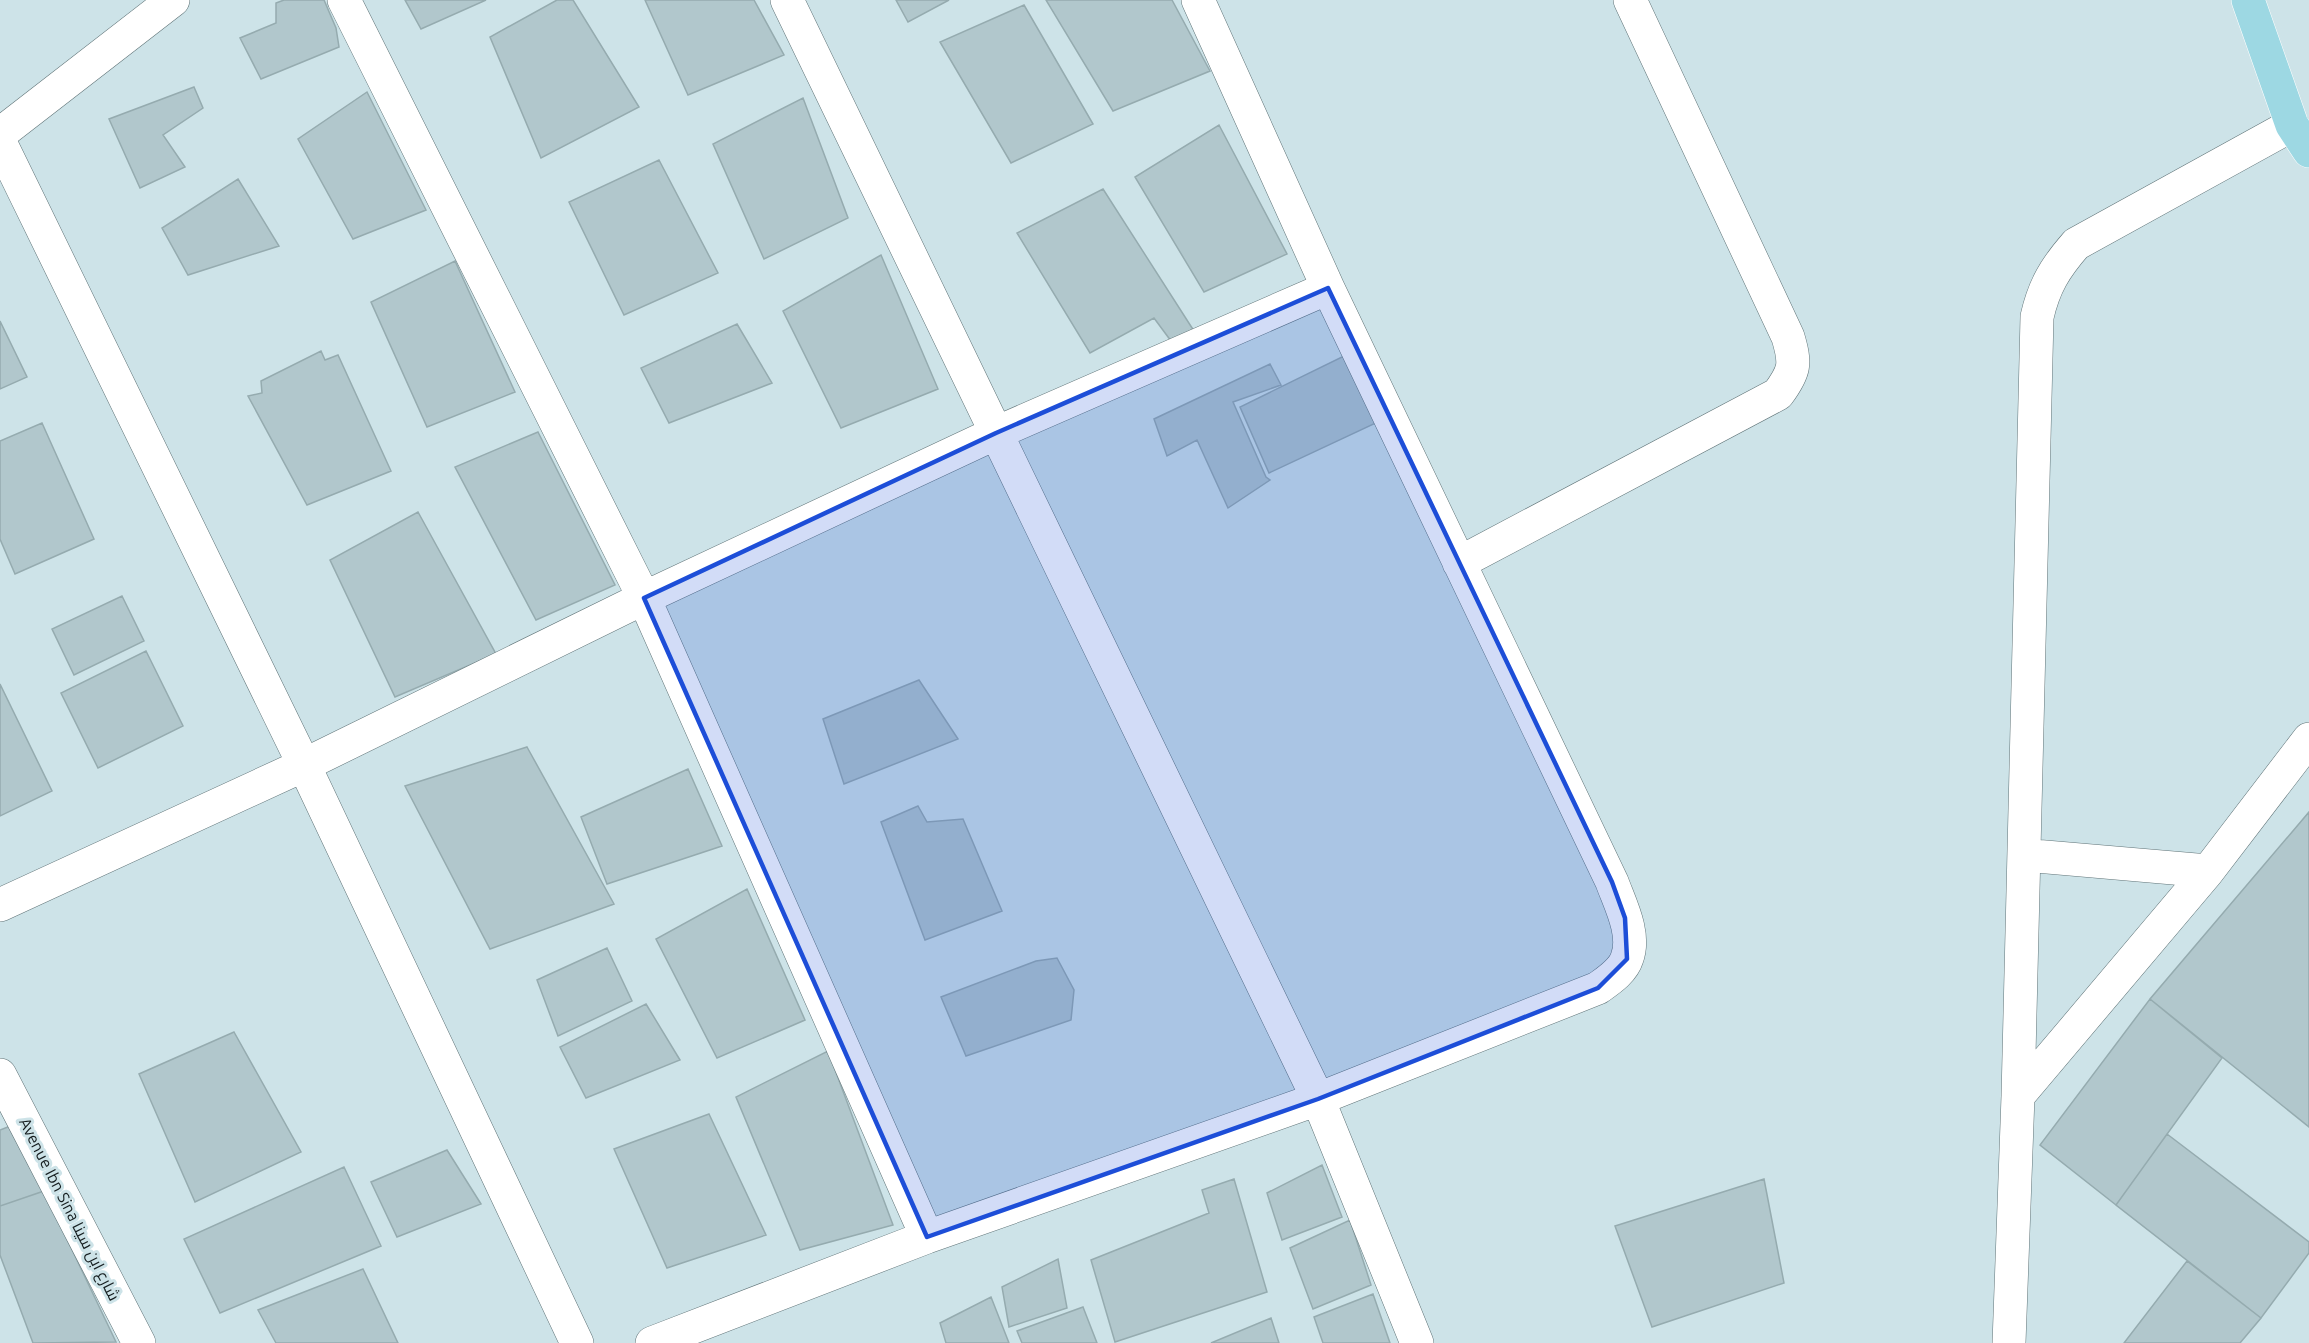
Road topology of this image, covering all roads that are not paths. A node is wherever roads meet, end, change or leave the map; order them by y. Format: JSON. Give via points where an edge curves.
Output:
{"nodes":[{"id":1,"x":173,"y":0,"type":"edge"},
{"id":2,"x":344,"y":0,"type":"edge"},
{"id":3,"x":787,"y":0,"type":"edge"},
{"id":4,"x":1198,"y":0,"type":"edge"},
{"id":5,"x":1629,"y":0,"type":"edge"},
{"id":6,"x":2248,"y":0,"type":"edge"},
{"id":7,"x":0,"y":134,"type":"edge"},
{"id":8,"x":2301,"y":138,"type":"edge"},
{"id":9,"x":0,"y":142,"type":"edge"},
{"id":10,"x":1328,"y":288,"type":"junction"},
{"id":11,"x":996,"y":433,"type":"junction"},
{"id":12,"x":1460,"y":563,"type":"junction"},
{"id":13,"x":644,"y":598,"type":"junction"},
{"id":14,"x":2309,"y":739,"type":"edge"},
{"id":15,"x":304,"y":765,"type":"junction"},
{"id":16,"x":2024,"y":855,"type":"junction"},
{"id":17,"x":2208,"y":871,"type":"junction"},
{"id":18,"x":0,"y":905,"type":"edge"},
{"id":19,"x":0,"y":1075,"type":"edge"},
{"id":20,"x":2018,"y":1096,"type":"junction"},
{"id":21,"x":1318,"y":1099,"type":"junction"},
{"id":22,"x":927,"y":1237,"type":"junction"},
{"id":23,"x":139,"y":1343,"type":"edge"},
{"id":24,"x":577,"y":1343,"type":"edge"},
{"id":25,"x":652,"y":1343,"type":"edge"},
{"id":26,"x":1417,"y":1343,"type":"edge"},
{"id":27,"x":2009,"y":1343,"type":"edge"}],
"edges":[{"from":1,"to":7,"type":"street"},
{"from":2,"to":13,"type":"street"},
{"from":3,"to":11,"type":"street"},
{"from":4,"to":10,"type":"street"},
{"from":5,"to":12,"type":"street","via":[[1788,337],[1794,357],[1791,377],[1778,394]]},
{"from":6,"to":8,"type":"main road"},
{"from":8,"to":16,"type":"street","via":[[2076,244],[2043,292],[2037,317]]},
{"from":9,"to":15,"type":"street"},
{"from":10,"to":11,"type":"street"},
{"from":10,"to":12,"type":"street"},
{"from":11,"to":13,"type":"street"},
{"from":11,"to":21,"type":"street"},
{"from":12,"to":21,"type":"street","via":[[1612,882],[1629,938],[1627,959],[1616,975],[1598,987]]},
{"from":13,"to":15,"type":"street"},
{"from":13,"to":22,"type":"street"},
{"from":14,"to":17,"type":"street"},
{"from":15,"to":18,"type":"street"},
{"from":15,"to":24,"type":"street"},
{"from":16,"to":17,"type":"street"},
{"from":16,"to":20,"type":"street"},
{"from":17,"to":20,"type":"street"},
{"from":19,"to":23,"type":"street","name":"Avenue Ibn Sina شارع ابن سينا"},
{"from":20,"to":27,"type":"street"},
{"from":21,"to":22,"type":"street"},
{"from":21,"to":26,"type":"street"},
{"from":22,"to":25,"type":"street"}]}
